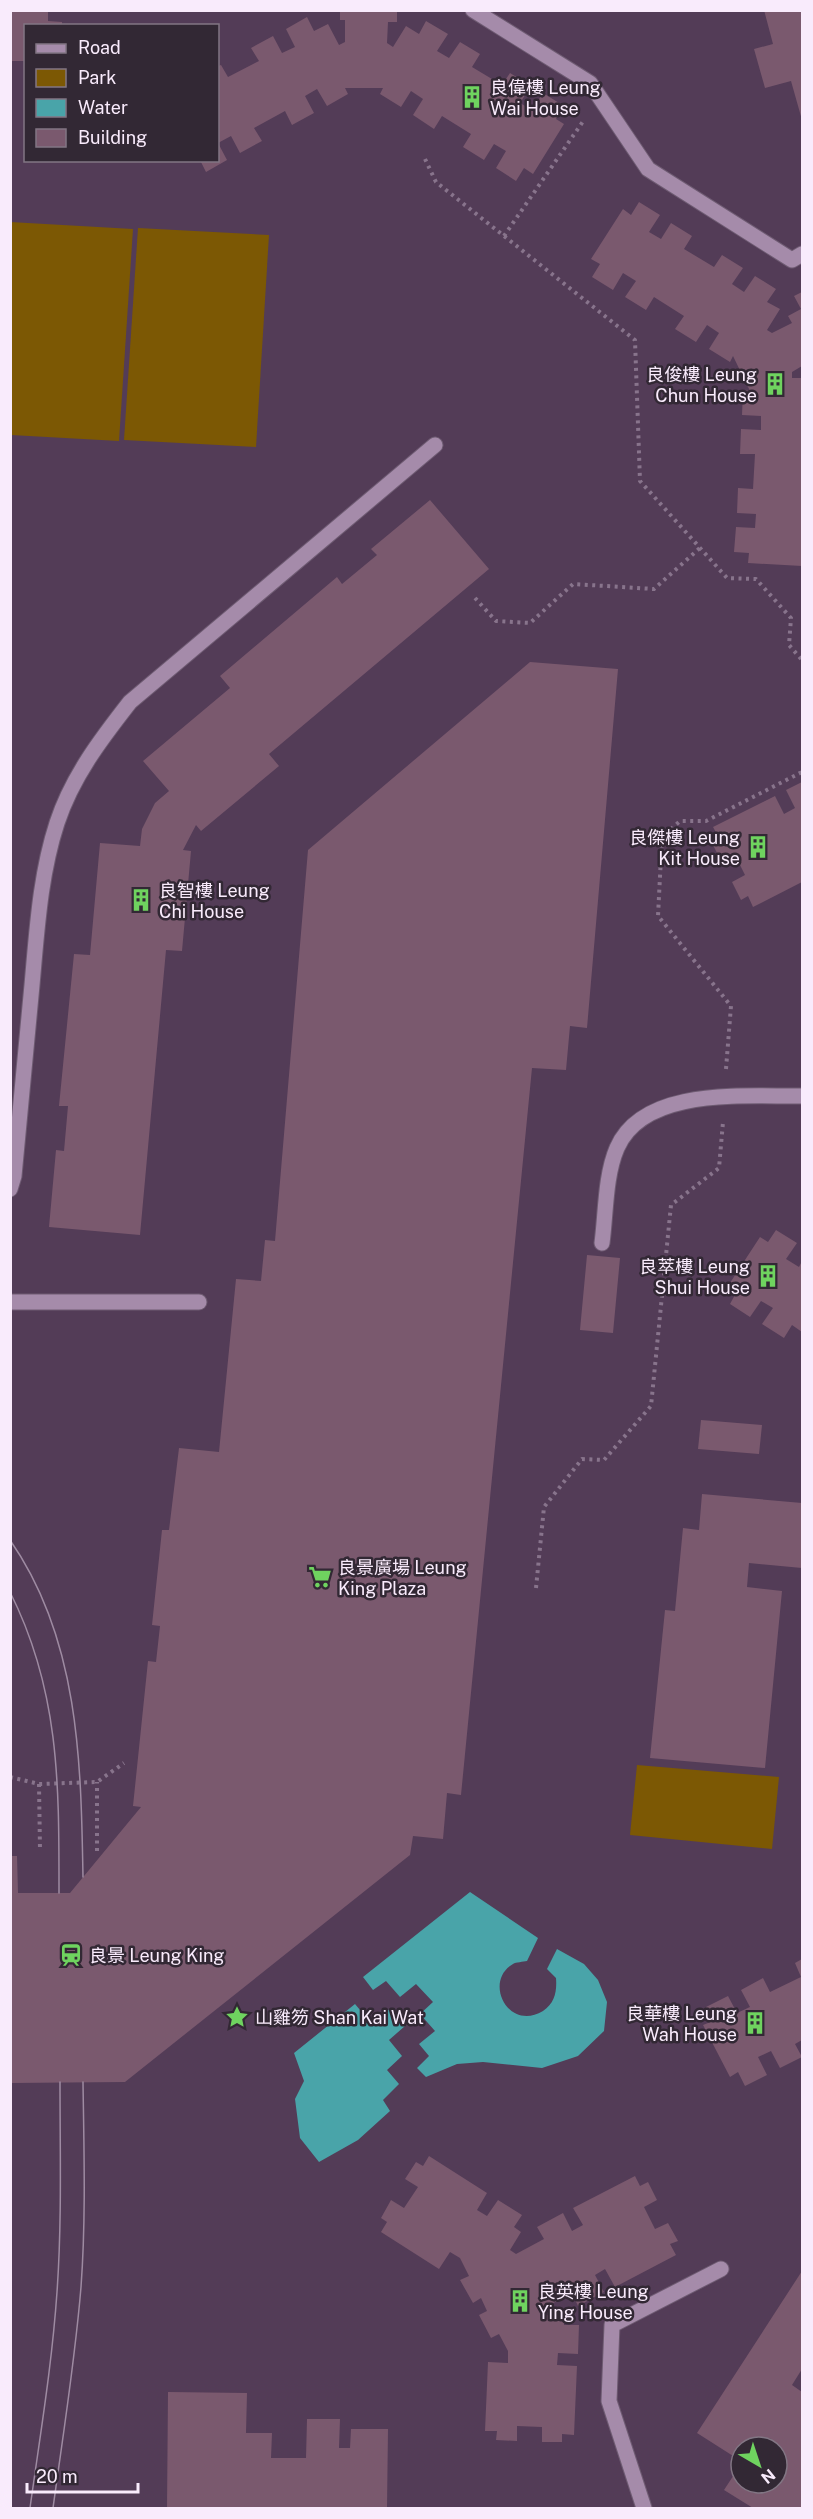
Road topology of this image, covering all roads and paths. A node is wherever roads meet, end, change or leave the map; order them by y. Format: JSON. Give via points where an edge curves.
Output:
{"nodes":[{"id":1,"x":473,"y":10,"type":"edge"},
{"id":2,"x":599,"y":98,"type":"junction"},
{"id":3,"x":425,"y":159,"type":"dead end"},
{"id":4,"x":504,"y":236,"type":"junction"},
{"id":5,"x":802,"y":254,"type":"edge"},
{"id":6,"x":435,"y":445,"type":"dead end"},
{"id":7,"x":700,"y":548,"type":"junction"},
{"id":8,"x":475,"y":598,"type":"dead end"},
{"id":9,"x":802,"y":660,"type":"edge"},
{"id":10,"x":802,"y":772,"type":"edge"},
{"id":11,"x":802,"y":1096,"type":"edge"},
{"id":12,"x":724,"y":1098,"type":"junction"},
{"id":13,"x":10,"y":1190,"type":"edge"},
{"id":14,"x":602,"y":1243,"type":"dead end"},
{"id":15,"x":10,"y":1302,"type":"edge"},
{"id":16,"x":199,"y":1302,"type":"dead end"},
{"id":17,"x":536,"y":1588,"type":"dead end"},
{"id":18,"x":124,"y":1763,"type":"dead end"},
{"id":19,"x":10,"y":1777,"type":"edge"},
{"id":20,"x":97,"y":1782,"type":"junction"},
{"id":21,"x":39,"y":1784,"type":"junction"},
{"id":22,"x":40,"y":1850,"type":"dead end"},
{"id":23,"x":97,"y":1851,"type":"dead end"},
{"id":24,"x":721,"y":2269,"type":"dead end"},
{"id":25,"x":644,"y":2508,"type":"edge"}],
"edges":[{"from":1,"to":2,"type":"lane","via":[[590,84]]},
{"from":2,"to":4,"type":"path"},
{"from":2,"to":5,"type":"lane","via":[[648,169],[792,260]]},
{"from":3,"to":4,"type":"path","via":[[436,182]]},
{"from":4,"to":7,"type":"path","via":[[635,340],[640,480]]},
{"from":6,"to":13,"type":"lane","via":[[130,702],[76,779],[45,866]]},
{"from":7,"to":8,"type":"path","via":[[654,589],[573,584],[530,623],[496,621]]},
{"from":7,"to":9,"type":"path","via":[[727,578],[756,579],[791,618],[789,645]]},
{"from":10,"to":12,"type":"path","via":[[706,821],[680,821],[662,837],[658,916],[730,1006]]},
{"from":11,"to":12,"type":"lane"},
{"from":12,"to":14,"type":"lane","via":[[666,1107],[635,1122],[616,1149]]},
{"from":12,"to":17,"type":"path","via":[[719,1168],[671,1205],[651,1406],[604,1460],[582,1459],[544,1507]]},
{"from":15,"to":16,"type":"lane"},
{"from":18,"to":20,"type":"path"},
{"from":19,"to":21,"type":"path"},
{"from":20,"to":21,"type":"path"},
{"from":20,"to":23,"type":"path"},
{"from":21,"to":22,"type":"path"},
{"from":24,"to":25,"type":"lane","via":[[612,2325],[609,2401]]}]}
